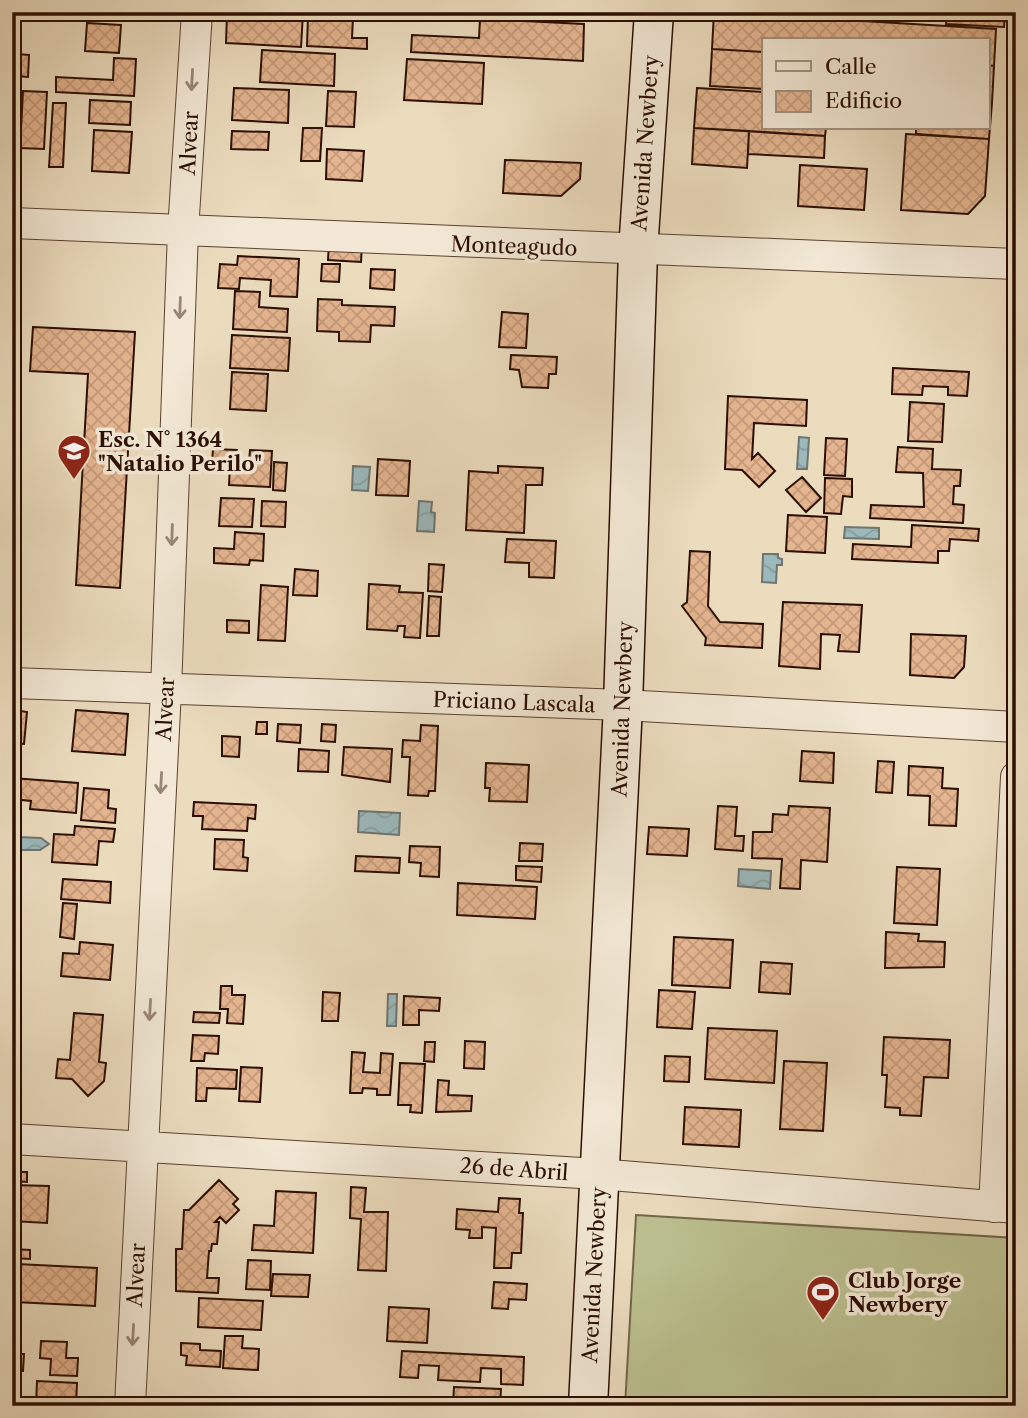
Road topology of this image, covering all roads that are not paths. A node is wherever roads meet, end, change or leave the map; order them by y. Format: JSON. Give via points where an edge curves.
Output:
{"nodes":[{"id":1,"x":197,"y":12,"type":"edge"},
{"id":2,"x":654,"y":12,"type":"edge"},
{"id":3,"x":12,"y":223,"type":"edge"},
{"id":4,"x":183,"y":231,"type":"junction"},
{"id":5,"x":638,"y":251,"type":"junction"},
{"id":6,"x":1016,"y":264,"type":"edge"},
{"id":7,"x":12,"y":683,"type":"edge"},
{"id":8,"x":166,"y":690,"type":"junction"},
{"id":9,"x":623,"y":705,"type":"junction"},
{"id":10,"x":1016,"y":727,"type":"edge"},
{"id":11,"x":1016,"y":777,"type":"edge"},
{"id":12,"x":12,"y":1139,"type":"edge"},
{"id":13,"x":143,"y":1146,"type":"junction"},
{"id":14,"x":598,"y":1174,"type":"junction"},
{"id":15,"x":1005,"y":1207,"type":"edge"},
{"id":16,"x":130,"y":1406,"type":"edge"},
{"id":17,"x":588,"y":1406,"type":"edge"}],
"edges":[{"from":1,"to":4,"type":"street","name":"Alvear","one_way":true},
{"from":2,"to":5,"type":"main road","name":"Avenida Newbery"},
{"from":3,"to":4,"type":"street","name":"Monteagudo"},
{"from":4,"to":5,"type":"street","name":"Monteagudo"},
{"from":4,"to":8,"type":"street","name":"Alvear","one_way":true},
{"from":5,"to":6,"type":"street","name":"Monteagudo"},
{"from":5,"to":9,"type":"main road","name":"Avenida Newbery"},
{"from":7,"to":8,"type":"street","name":"Priciano Lascala"},
{"from":8,"to":9,"type":"street","name":"Priciano Lascala"},
{"from":8,"to":13,"type":"street","name":"Alvear","one_way":true},
{"from":9,"to":10,"type":"street","name":"Priciano Lascala"},
{"from":9,"to":14,"type":"main road","name":"Avenida Newbery"},
{"from":11,"to":15,"type":"street"},
{"from":12,"to":13,"type":"street","name":"26 de Abril"},
{"from":13,"to":14,"type":"street","name":"26 de Abril"},
{"from":13,"to":16,"type":"street","name":"Alvear","one_way":true},
{"from":14,"to":15,"type":"street","name":"26 de Abril"},
{"from":14,"to":17,"type":"main road","name":"Avenida Newbery"}]}
